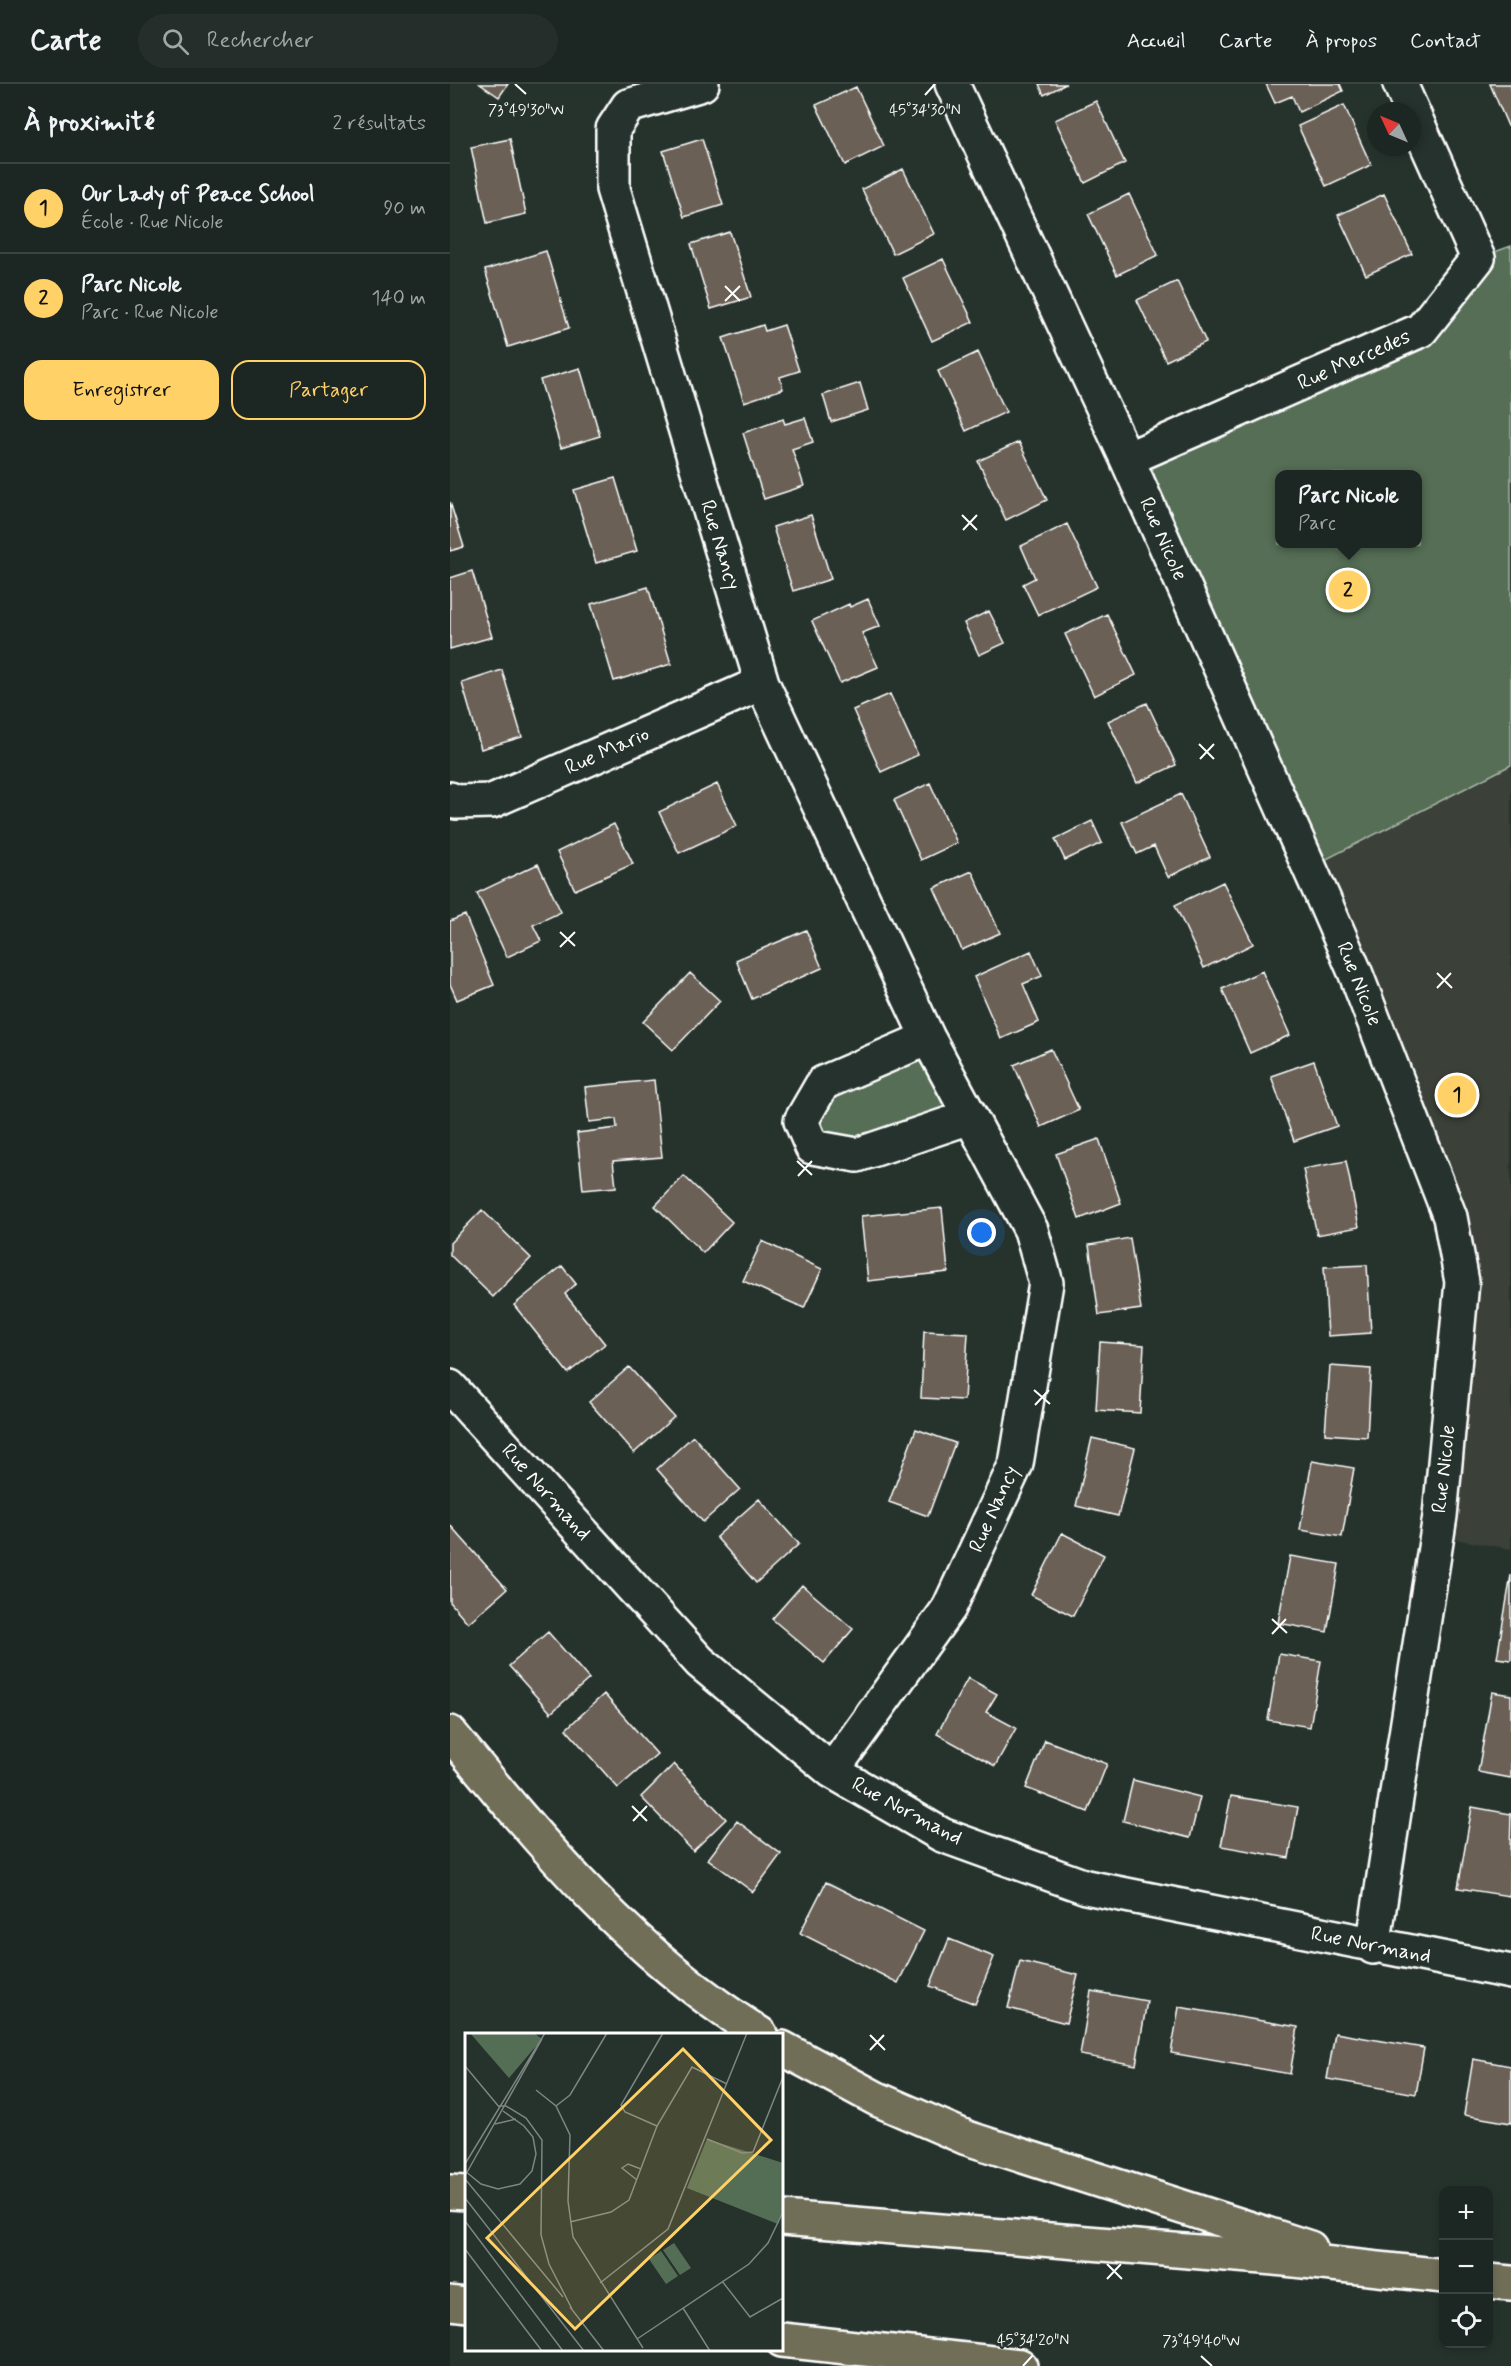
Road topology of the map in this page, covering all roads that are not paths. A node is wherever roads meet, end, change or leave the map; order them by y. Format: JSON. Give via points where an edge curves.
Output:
{"nodes":[{"id":1,"x":702,"y":84,"type":"edge"},
{"id":2,"x":952,"y":84,"type":"edge"},
{"id":3,"x":1400,"y":84,"type":"edge"},
{"id":4,"x":1127,"y":459,"type":"junction"},
{"id":5,"x":762,"y":683,"type":"junction"},
{"id":6,"x":450,"y":799,"type":"edge"},
{"id":7,"x":928,"y":1038,"type":"junction"},
{"id":8,"x":970,"y":1117,"type":"junction"},
{"id":9,"x":450,"y":1387,"type":"edge"},
{"id":10,"x":450,"y":1733,"type":"edge"},
{"id":11,"x":832,"y":1771,"type":"junction"},
{"id":12,"x":1373,"y":1947,"type":"junction"},
{"id":13,"x":1511,"y":1972,"type":"edge"},
{"id":14,"x":759,"y":2033,"type":"edge"},
{"id":15,"x":783,"y":2049,"type":"edge"},
{"id":16,"x":450,"y":2192,"type":"edge"},
{"id":17,"x":465,"y":2193,"type":"edge"},
{"id":18,"x":783,"y":2218,"type":"edge"},
{"id":19,"x":1375,"y":2268,"type":"junction"},
{"id":20,"x":1439,"y":2276,"type":"edge"},
{"id":21,"x":1493,"y":2281,"type":"edge"},
{"id":22,"x":1511,"y":2283,"type":"edge"},
{"id":23,"x":450,"y":2304,"type":"edge"},
{"id":24,"x":465,"y":2305,"type":"edge"},
{"id":25,"x":783,"y":2340,"type":"edge"},
{"id":26,"x":1020,"y":2366,"type":"edge"}],
"edges":[{"from":1,"to":5,"type":"street","name":"Rue Nancy","via":[[628,106],[613,129],[613,189]]},
{"from":2,"to":4,"type":"street","name":"Rue Nicole"},
{"from":3,"to":4,"type":"street","name":"Rue Mercedes","via":[[1478,258],[1421,330]]},
{"from":4,"to":12,"type":"street","name":"Rue Nicole","via":[[1355,972],[1450,1217],[1462,1281],[1440,1516]]},
{"from":5,"to":6,"type":"street","name":"Rue Mario","via":[[492,801]]},
{"from":5,"to":7,"type":"street","name":"Rue Nancy"},
{"from":7,"to":8,"type":"street","name":"Rue Nancy"},
{"from":7,"to":8,"type":"street","via":[[823,1083],[801,1121],[812,1147],[857,1155]]},
{"from":8,"to":11,"type":"street","name":"Rue Nancy","via":[[1031,1230],[1046,1283],[1016,1464],[949,1608]]},
{"from":9,"to":11,"type":"street","name":"Rue Normand","via":[[700,1662]]},
{"from":10,"to":14,"type":"highway","via":[[530,1830],[618,1924],[694,1989]]},
{"from":11,"to":12,"type":"street","name":"Rue Normand","via":[[942,1834],[1086,1887]]},
{"from":12,"to":13,"type":"street","name":"Rue Normand"},
{"from":15,"to":19,"type":"highway","via":[[877,2099],[967,2138]]},
{"from":16,"to":17,"type":"highway"},
{"from":18,"to":19,"type":"highway"},
{"from":19,"to":20,"type":"highway"},
{"from":21,"to":22,"type":"highway"},
{"from":23,"to":24,"type":"highway"},
{"from":25,"to":26,"type":"highway"}]}
